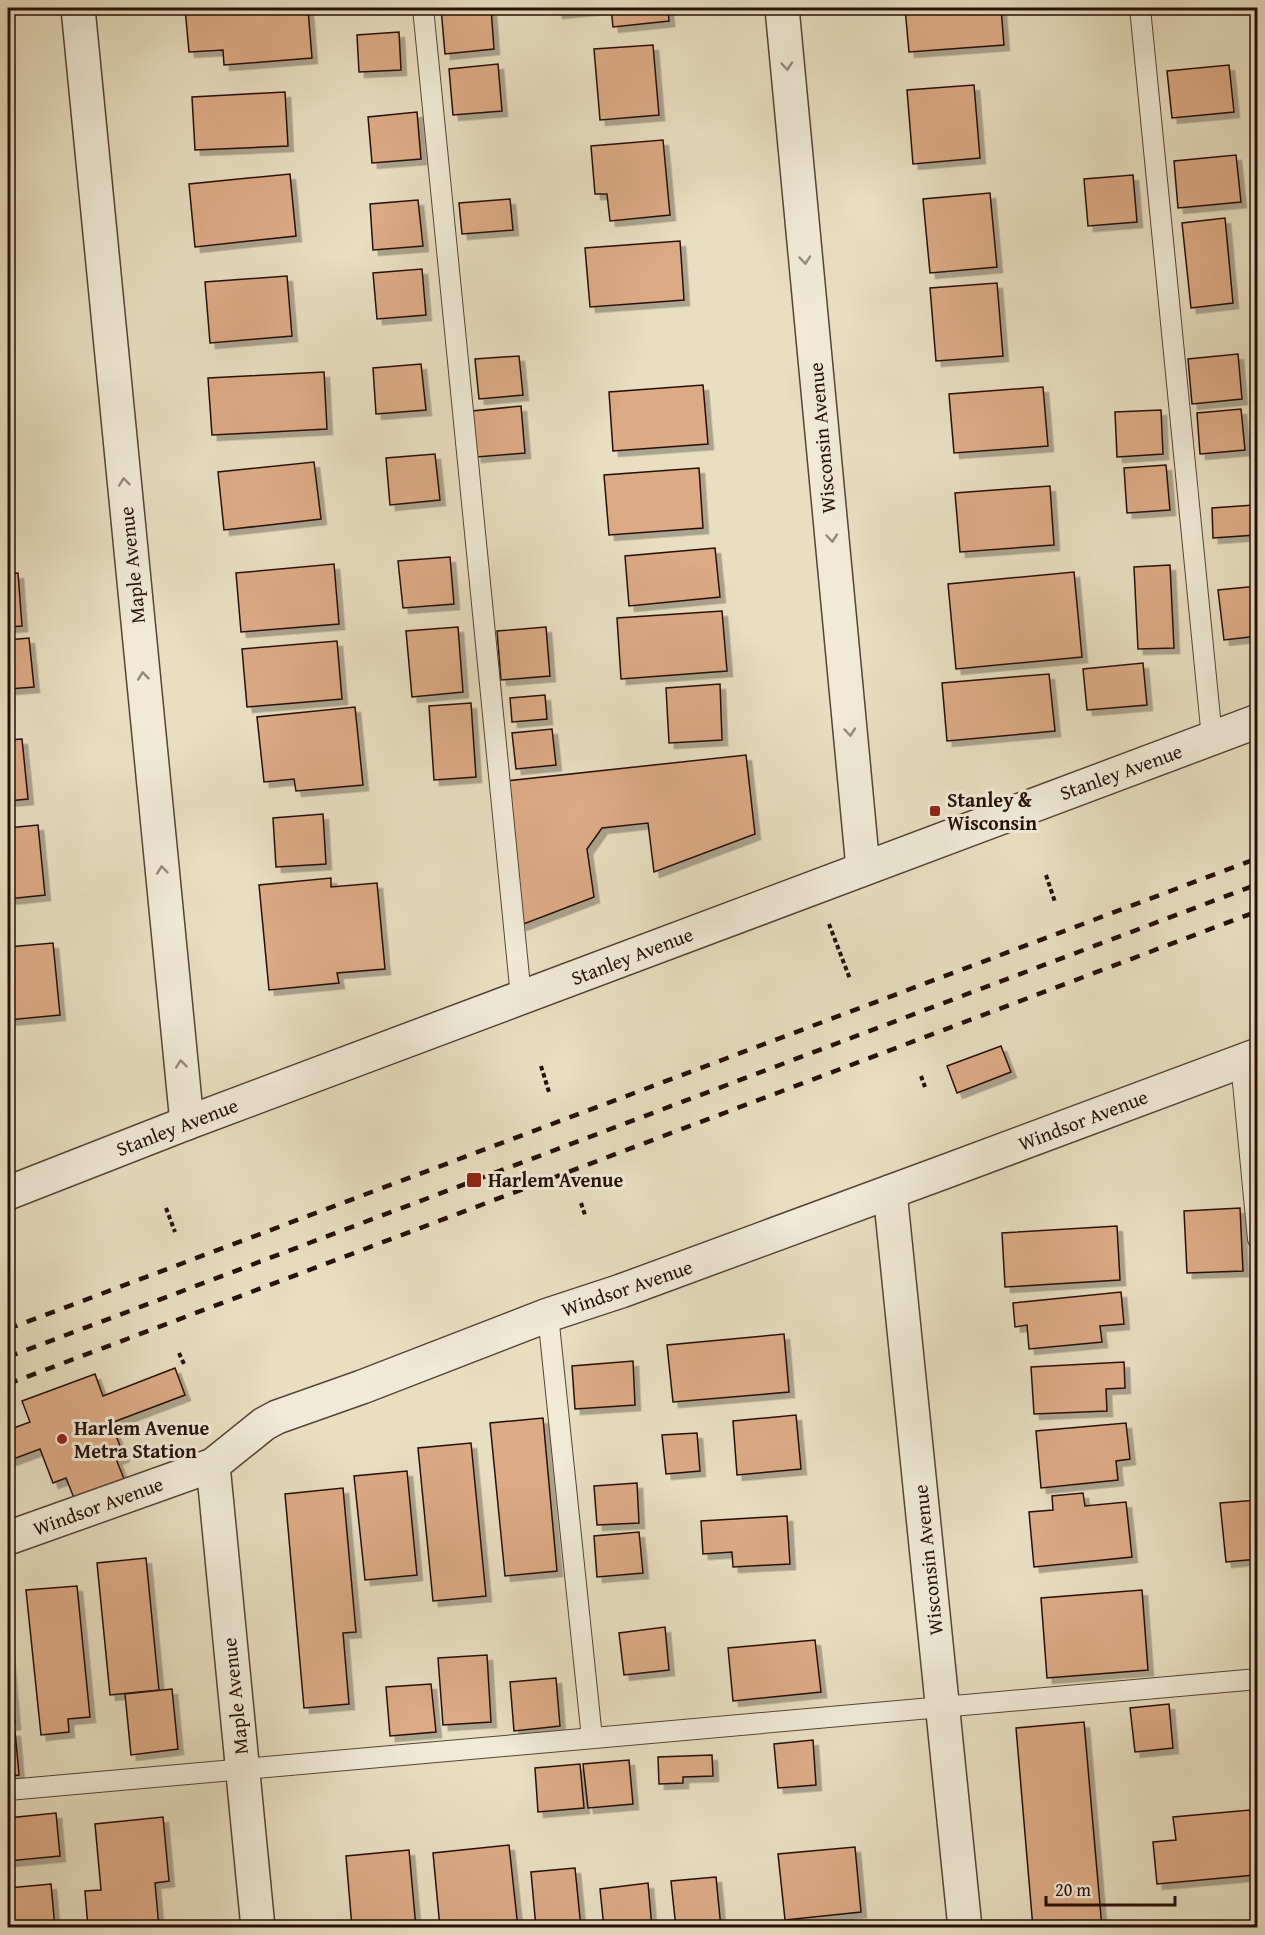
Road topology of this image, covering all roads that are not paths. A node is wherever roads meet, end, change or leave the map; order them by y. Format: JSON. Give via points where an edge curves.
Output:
{"nodes":[{"id":1,"x":78,"y":8,"type":"edge"},
{"id":2,"x":423,"y":8,"type":"edge"},
{"id":3,"x":782,"y":8,"type":"edge"},
{"id":4,"x":1140,"y":8,"type":"edge"},
{"id":5,"x":1257,"y":722,"type":"edge"},
{"id":6,"x":1212,"y":738,"type":"junction"},
{"id":7,"x":863,"y":868,"type":"junction"},
{"id":8,"x":521,"y":997,"type":"junction"},
{"id":9,"x":1249,"y":1059,"type":"edge"},
{"id":10,"x":187,"y":1123,"type":"junction"},
{"id":11,"x":890,"y":1192,"type":"junction"},
{"id":12,"x":8,"y":1193,"type":"edge"},
{"id":13,"x":1257,"y":1239,"type":"edge"},
{"id":14,"x":548,"y":1315,"type":"junction"},
{"id":15,"x":213,"y":1465,"type":"junction"},
{"id":16,"x":8,"y":1538,"type":"edge"},
{"id":17,"x":1257,"y":1679,"type":"edge"},
{"id":18,"x":943,"y":1707,"type":"junction"},
{"id":19,"x":592,"y":1738,"type":"junction"},
{"id":20,"x":242,"y":1769,"type":"junction"},
{"id":21,"x":8,"y":1790,"type":"edge"},
{"id":22,"x":258,"y":1928,"type":"edge"},
{"id":23,"x":965,"y":1928,"type":"edge"}],
"edges":[{"from":10,"to":1,"type":"street","name":"Maple Avenue","one_way":true},
{"from":2,"to":8,"type":"lane"},
{"from":3,"to":7,"type":"street","name":"Wisconsin Avenue","one_way":true},
{"from":4,"to":6,"type":"lane"},
{"from":5,"to":6,"type":"street","name":"Stanley Avenue"},
{"from":6,"to":7,"type":"street","name":"Stanley Avenue"},
{"from":7,"to":8,"type":"street","name":"Stanley Avenue"},
{"from":8,"to":10,"type":"street","name":"Stanley Avenue"},
{"from":9,"to":11,"type":"street","name":"Windsor Avenue"},
{"from":9,"to":13,"type":"lane"},
{"from":10,"to":12,"type":"street","name":"Stanley Avenue"},
{"from":11,"to":14,"type":"street","name":"Windsor Avenue"},
{"from":11,"to":18,"type":"street","name":"Wisconsin Avenue"},
{"from":14,"to":15,"type":"street","name":"Windsor Avenue","via":[[276,1417]]},
{"from":14,"to":19,"type":"lane"},
{"from":15,"to":16,"type":"street","name":"Windsor Avenue"},
{"from":15,"to":20,"type":"street","name":"Maple Avenue"},
{"from":17,"to":18,"type":"lane"},
{"from":18,"to":19,"type":"lane"},
{"from":18,"to":23,"type":"street","name":"Wisconsin Avenue"},
{"from":19,"to":20,"type":"lane"},
{"from":20,"to":21,"type":"lane"},
{"from":20,"to":22,"type":"street","name":"Maple Avenue"}]}
